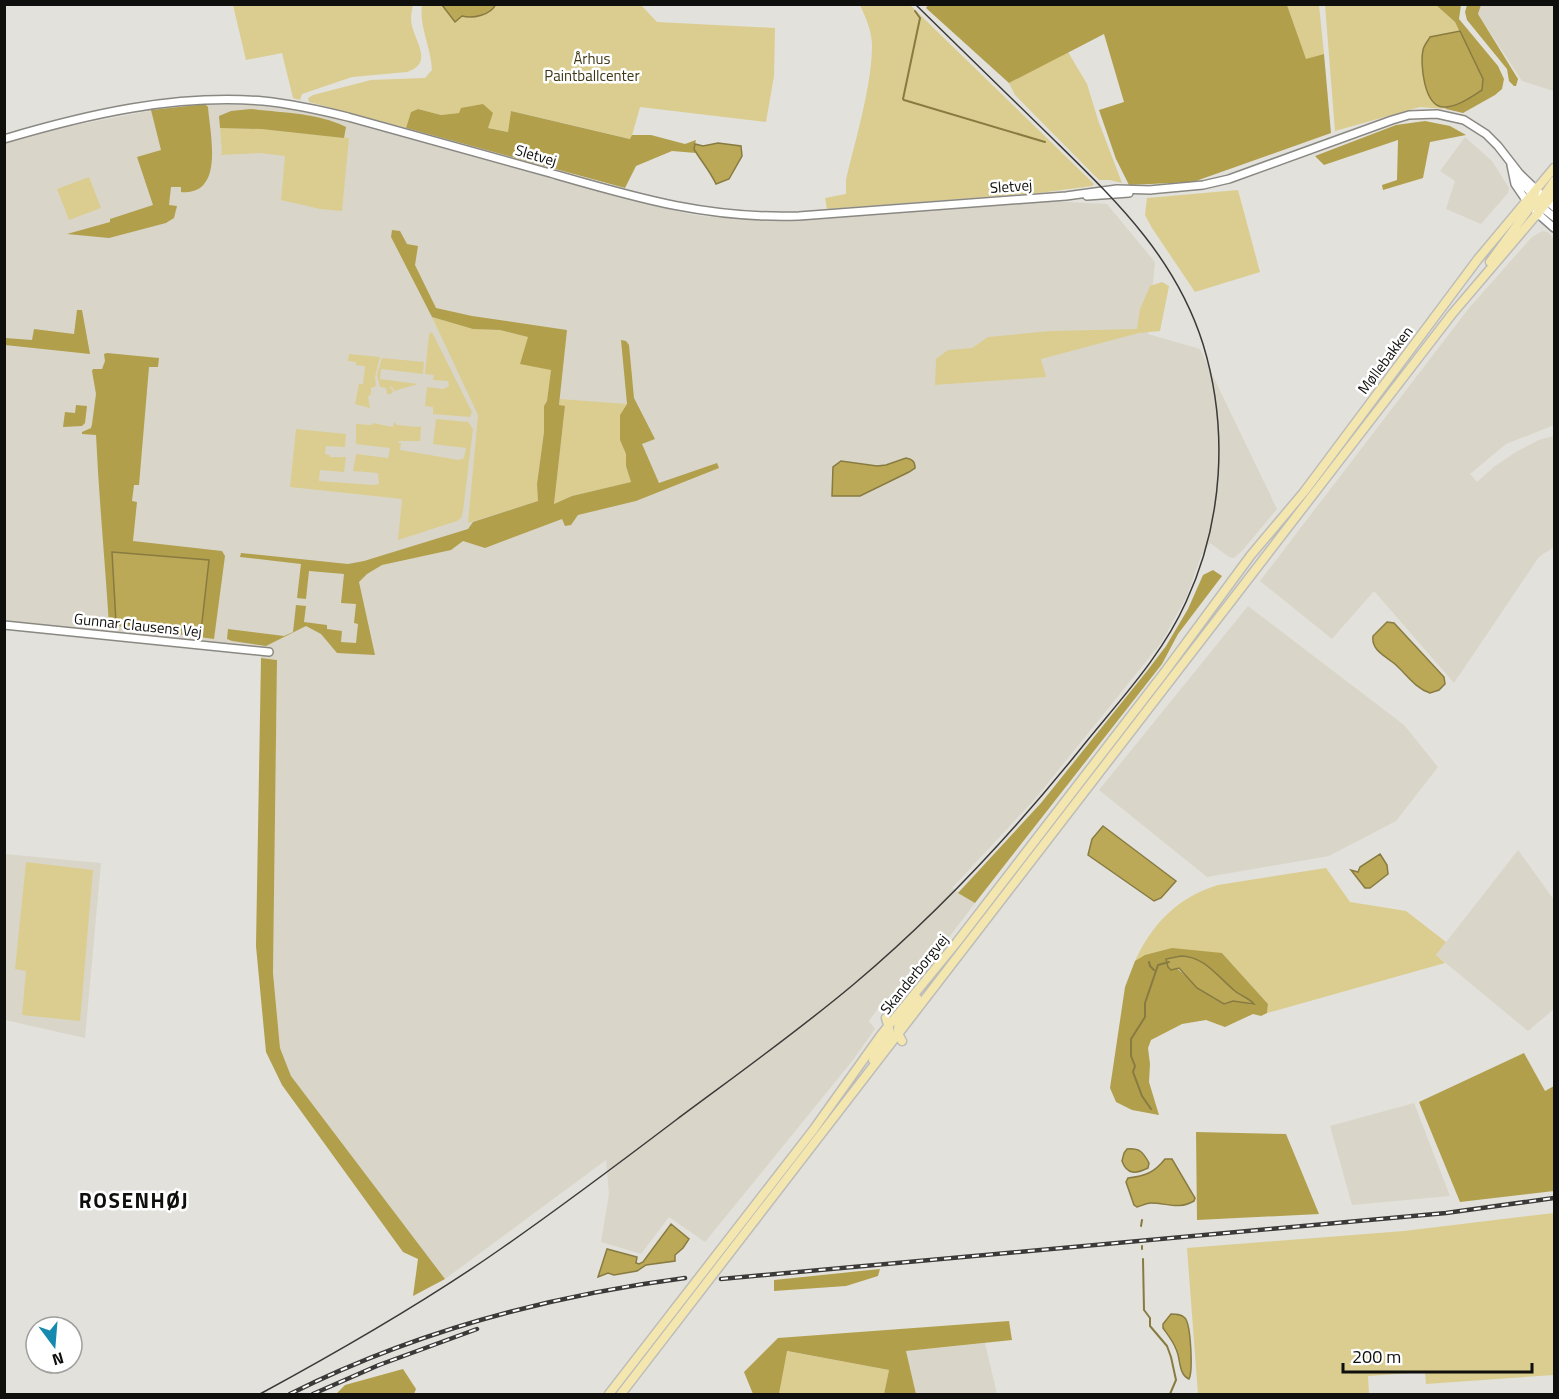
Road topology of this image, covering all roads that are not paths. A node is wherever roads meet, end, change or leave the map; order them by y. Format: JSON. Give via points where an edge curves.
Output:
{"nodes":[{"id":1,"x":4,"y":139,"type":"edge"},
{"id":2,"x":1511,"y":166,"type":"junction"},
{"id":3,"x":1554,"y":168,"type":"edge"},
{"id":4,"x":1554,"y":181,"type":"edge"},
{"id":5,"x":1539,"y":201,"type":"edge"},
{"id":6,"x":1554,"y":217,"type":"edge"},
{"id":7,"x":1554,"y":228,"type":"edge"},
{"id":8,"x":1237,"y":573,"type":"junction"},
{"id":9,"x":1247,"y":580,"type":"junction"},
{"id":10,"x":4,"y":624,"type":"edge"},
{"id":11,"x":269,"y":652,"type":"dead end"},
{"id":12,"x":894,"y":1030,"type":"junction"},
{"id":13,"x":609,"y":1395,"type":"edge"},
{"id":14,"x":621,"y":1395,"type":"edge"}],
"edges":[{"from":1,"to":2,"type":"street","name":"Sletvej","via":[[70,120],[163,103],[251,100],[348,117],[649,201],[764,217],[1098,196],[1203,185],[1392,120],[1424,113],[1470,123],[1492,140]]},
{"from":2,"to":5,"type":"street","name":"Sletvej"},
{"from":2,"to":5,"type":"street","name":"Sletvej","via":[[1515,184]]},
{"from":3,"to":5,"type":"main road","name":"Møllebakken"},
{"from":4,"to":5,"type":"main road"},
{"from":5,"to":6,"type":"street"},
{"from":5,"to":7,"type":"street"},
{"from":5,"to":8,"type":"main road","name":"Møllebakken","via":[[1478,259],[1304,492]]},
{"from":5,"to":9,"type":"main road","name":"Møllebakken"},
{"from":8,"to":9,"type":"street"},
{"from":8,"to":12,"type":"main road","name":"Skanderborgvej","via":[[944,958]]},
{"from":9,"to":12,"type":"main road","name":"Skanderborgvej"},
{"from":10,"to":11,"type":"street","name":"Gunnar Clausens Vej"},
{"from":12,"to":13,"type":"main road","name":"Skanderborgvej"},
{"from":12,"to":14,"type":"main road","name":"Skanderborgvej","via":[[854,1091]]}]}
